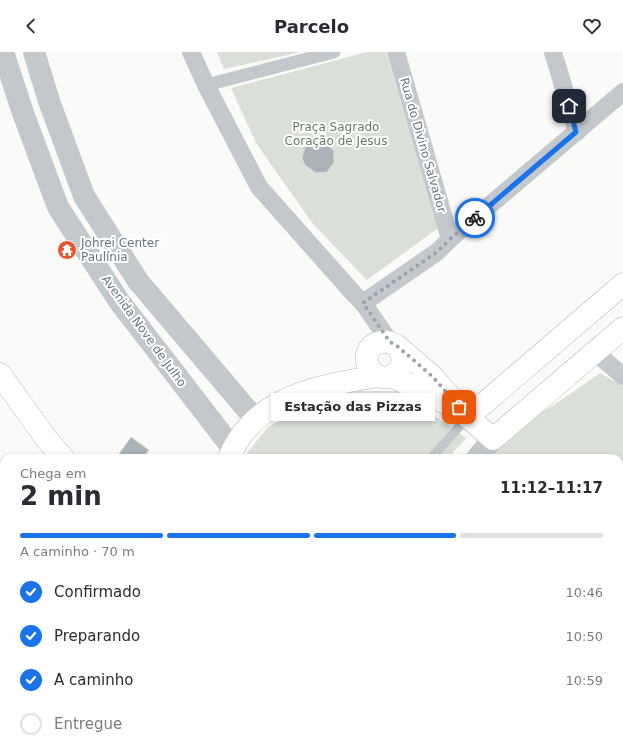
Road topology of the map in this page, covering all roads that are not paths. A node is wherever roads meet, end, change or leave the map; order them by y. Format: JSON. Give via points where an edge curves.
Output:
{"nodes":[{"id":1,"x":3,"y":52,"type":"edge"},
{"id":2,"x":34,"y":52,"type":"edge"},
{"id":3,"x":191,"y":52,"type":"edge"},
{"id":4,"x":334,"y":52,"type":"edge"},
{"id":5,"x":396,"y":52,"type":"edge"},
{"id":6,"x":553,"y":52,"type":"edge"},
{"id":7,"x":206,"y":85,"type":"junction"},
{"id":8,"x":623,"y":92,"type":"edge"},
{"id":9,"x":576,"y":132,"type":"junction"},
{"id":10,"x":450,"y":239,"type":"junction"},
{"id":11,"x":621,"y":288,"type":"edge"},
{"id":12,"x":363,"y":303,"type":"junction"},
{"id":13,"x":623,"y":328,"type":"edge"},
{"id":14,"x":382,"y":346,"type":"junction"},
{"id":15,"x":595,"y":352,"type":"junction"},
{"id":16,"x":0,"y":374,"type":"edge"},
{"id":17,"x":384,"y":376,"type":"junction"},
{"id":18,"x":623,"y":376,"type":"edge"},
{"id":19,"x":331,"y":384,"type":"junction"},
{"id":20,"x":468,"y":417,"type":"junction"},
{"id":21,"x":255,"y":418,"type":"junction"},
{"id":22,"x":493,"y":439,"type":"junction"},
{"id":23,"x":231,"y":453,"type":"edge"},
{"id":24,"x":59,"y":454,"type":"edge"},
{"id":25,"x":435,"y":454,"type":"edge"},
{"id":26,"x":480,"y":454,"type":"edge"}],
"edges":[{"from":1,"to":23,"type":"street","name":"Avenida Nove de Julho","via":[[58,206],[119,301]]},
{"from":2,"to":21,"type":"street","name":"Avenida Nove de Julho","via":[[84,196],[138,281]]},
{"from":3,"to":7,"type":"street"},
{"from":4,"to":7,"type":"street"},
{"from":5,"to":10,"type":"street","name":"Rua do Divino Salvador"},
{"from":6,"to":9,"type":"street"},
{"from":7,"to":12,"type":"street","via":[[259,187]]},
{"from":8,"to":9,"type":"street"},
{"from":9,"to":10,"type":"street"},
{"from":10,"to":12,"type":"street","via":[[437,252]]},
{"from":11,"to":20,"type":"main road"},
{"from":12,"to":14,"type":"street"},
{"from":13,"to":15,"type":"main road"},
{"from":14,"to":17,"type":"main road","via":[[366,361],[374,374]]},
{"from":14,"to":17,"type":"main road","via":[[401,350],[403,356],[401,368],[397,373]]},
{"from":14,"to":19,"type":"main road"},
{"from":14,"to":20,"type":"main road","via":[[433,377]]},
{"from":15,"to":18,"type":"street"},
{"from":15,"to":22,"type":"main road"},
{"from":16,"to":24,"type":"main road","via":[[44,437]]},
{"from":17,"to":19,"type":"main road"},
{"from":17,"to":20,"type":"main road","via":[[429,394]]},
{"from":19,"to":21,"type":"main road","via":[[290,398]]},
{"from":20,"to":22,"type":"main road"},
{"from":20,"to":25,"type":"lane"},
{"from":21,"to":23,"type":"main road"},
{"from":22,"to":26,"type":"street"}]}
